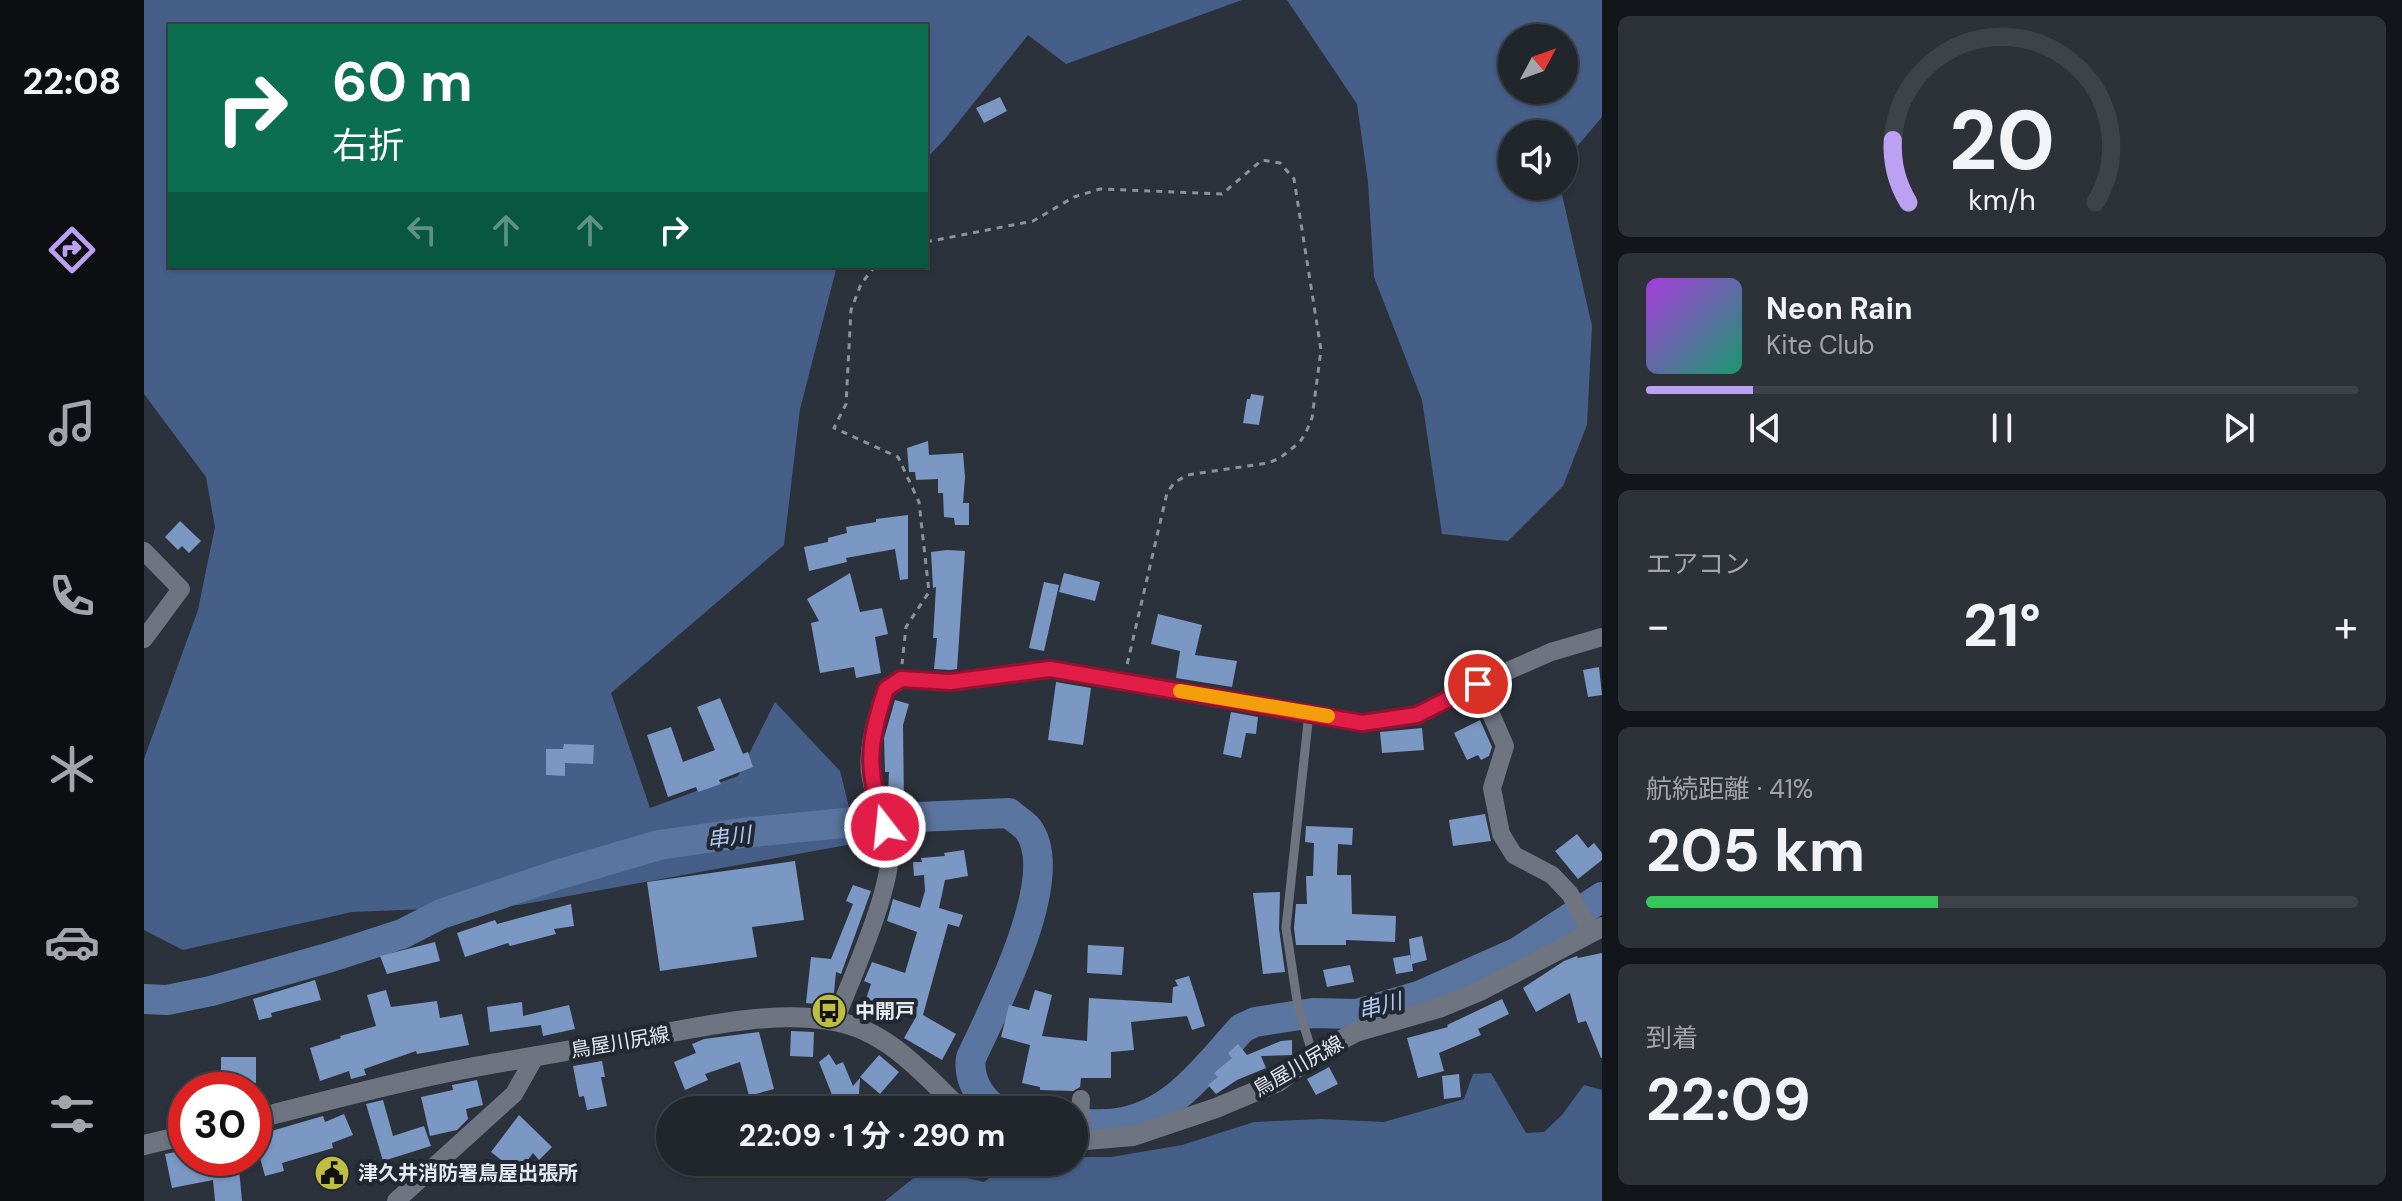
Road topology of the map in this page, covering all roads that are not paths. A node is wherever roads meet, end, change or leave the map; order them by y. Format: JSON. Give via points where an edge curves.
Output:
{"nodes":[{"id":1,"x":144,"y":551,"type":"edge"},
{"id":2,"x":1602,"y":637,"type":"edge"},
{"id":3,"x":144,"y":639,"type":"edge"},
{"id":4,"x":1478,"y":684,"type":"junction"},
{"id":5,"x":1309,"y":713,"type":"junction"},
{"id":6,"x":1593,"y":927,"type":"edge"},
{"id":7,"x":835,"y":1021,"type":"junction"},
{"id":8,"x":1310,"y":1046,"type":"junction"},
{"id":9,"x":536,"y":1055,"type":"junction"},
{"id":10,"x":946,"y":1096,"type":"edge"},
{"id":11,"x":272,"y":1115,"type":"edge"},
{"id":12,"x":1088,"y":1137,"type":"edge"},
{"id":13,"x":168,"y":1139,"type":"edge"},
{"id":14,"x":144,"y":1145,"type":"edge"},
{"id":15,"x":396,"y":1201,"type":"edge"}],
"edges":[{"from":1,"to":3,"type":"street","via":[[181,589]]},
{"from":2,"to":4,"type":"street","via":[[1551,652]]},
{"from":4,"to":5,"type":"street","via":[[1417,715],[1362,723]]},
{"from":4,"to":6,"type":"street","via":[[1505,746],[1492,788],[1501,834],[1514,855],[1543,868],[1570,894]]},
{"from":5,"to":7,"type":"street","via":[[1050,669],[950,682],[901,679],[886,689],[872,731],[870,776],[890,844],[883,886]]},
{"from":5,"to":8,"type":"lane","via":[[1286,928]]},
{"from":6,"to":8,"type":"main road","name":"鳥屋川尻線","via":[[1482,990]]},
{"from":7,"to":9,"type":"main road","name":"鳥屋川尻線","via":[[756,1020]]},
{"from":7,"to":10,"type":"main road","name":"鳥屋川尻線","via":[[870,1032]]},
{"from":8,"to":12,"type":"main road","name":"鳥屋川尻線","via":[[1278,1082],[1216,1108],[1133,1136]]},
{"from":9,"to":11,"type":"main road","name":"鳥屋川尻線"},
{"from":9,"to":15,"type":"street","via":[[514,1094]]},
{"from":13,"to":14,"type":"main road"}]}
